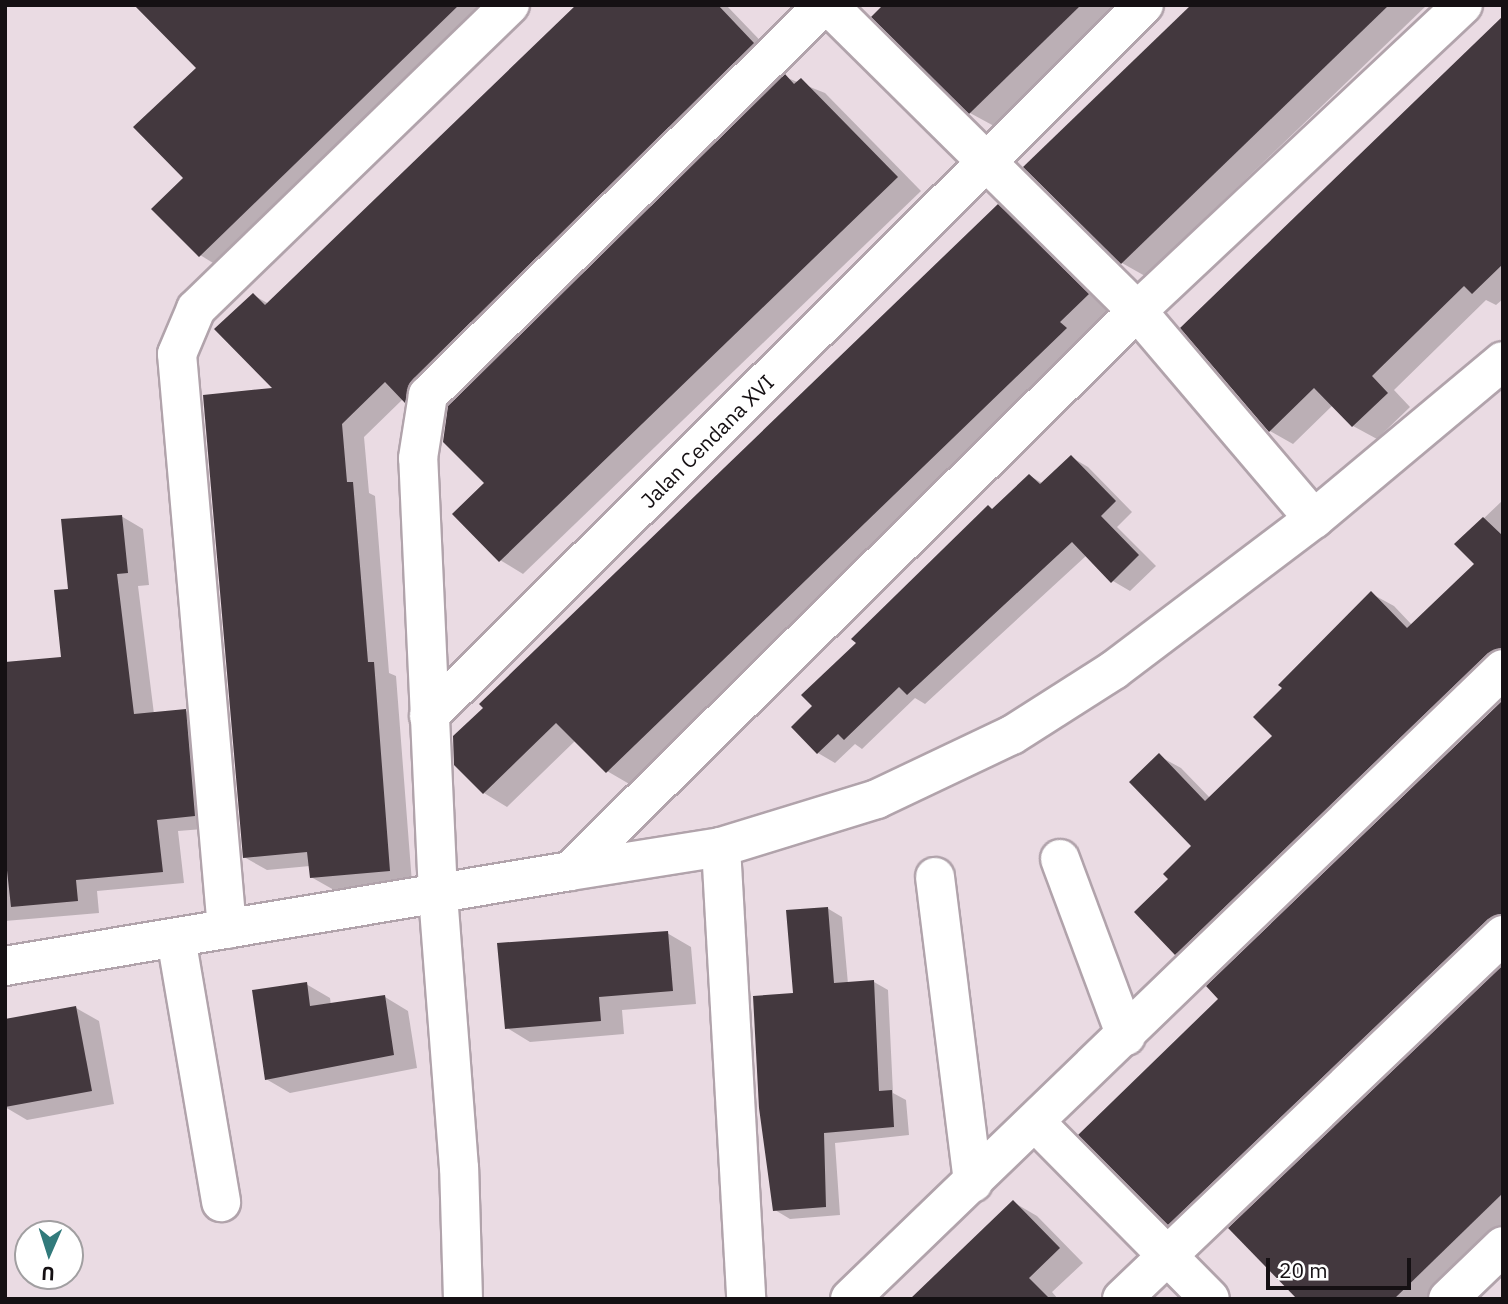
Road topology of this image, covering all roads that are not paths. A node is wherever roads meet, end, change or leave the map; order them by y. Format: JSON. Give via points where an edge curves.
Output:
{"nodes":[{"id":1,"x":510,"y":5,"type":"edge"},
{"id":2,"x":826,"y":5,"type":"edge"},
{"id":3,"x":1144,"y":5,"type":"edge"},
{"id":4,"x":1463,"y":5,"type":"edge"},
{"id":5,"x":986,"y":166,"type":"junction"},
{"id":6,"x":1137,"y":311,"type":"junction"},
{"id":7,"x":1503,"y":361,"type":"edge"},
{"id":8,"x":1314,"y":519,"type":"junction"},
{"id":9,"x":1503,"y":669,"type":"edge"},
{"id":10,"x":429,"y":716,"type":"junction"},
{"id":11,"x":721,"y":847,"type":"junction"},
{"id":12,"x":1060,"y":859,"type":"dead end"},
{"id":13,"x":569,"y":872,"type":"junction"},
{"id":14,"x":935,"y":877,"type":"dead end"},
{"id":15,"x":438,"y":894,"type":"junction"},
{"id":16,"x":227,"y":929,"type":"junction"},
{"id":17,"x":1503,"y":935,"type":"edge"},
{"id":18,"x":176,"y":938,"type":"junction"},
{"id":19,"x":6,"y":962,"type":"edge"},
{"id":20,"x":1126,"y":1036,"type":"junction"},
{"id":21,"x":1036,"y":1123,"type":"junction"},
{"id":22,"x":973,"y":1183,"type":"junction"},
{"id":23,"x":221,"y":1202,"type":"dead end"},
{"id":24,"x":1503,"y":1246,"type":"edge"},
{"id":25,"x":1167,"y":1255,"type":"junction"},
{"id":26,"x":463,"y":1299,"type":"edge"},
{"id":27,"x":746,"y":1299,"type":"edge"},
{"id":28,"x":850,"y":1299,"type":"edge"},
{"id":29,"x":1122,"y":1299,"type":"edge"},
{"id":30,"x":1210,"y":1299,"type":"edge"},
{"id":31,"x":1448,"y":1299,"type":"edge"}],
"edges":[{"from":1,"to":16,"type":"street","via":[[196,309],[177,354]]},
{"from":2,"to":5,"type":"street"},
{"from":2,"to":10,"type":"street","via":[[428,395],[418,458]]},
{"from":3,"to":5,"type":"street","name":"Jalan Cendana XVI"},
{"from":4,"to":6,"type":"street"},
{"from":5,"to":6,"type":"street"},
{"from":5,"to":10,"type":"street","name":"Jalan Cendana XVI"},
{"from":6,"to":8,"type":"street"},
{"from":6,"to":13,"type":"street"},
{"from":7,"to":8,"type":"street"},
{"from":8,"to":11,"type":"street","via":[[1114,670],[1012,735],[877,799]]},
{"from":9,"to":20,"type":"street"},
{"from":10,"to":15,"type":"street"},
{"from":11,"to":13,"type":"street"},
{"from":11,"to":27,"type":"street"},
{"from":12,"to":20,"type":"street"},
{"from":13,"to":15,"type":"street"},
{"from":14,"to":22,"type":"street"},
{"from":15,"to":16,"type":"street"},
{"from":15,"to":26,"type":"street","via":[[459,1168]]},
{"from":16,"to":18,"type":"street"},
{"from":17,"to":25,"type":"street"},
{"from":18,"to":19,"type":"street"},
{"from":18,"to":23,"type":"street"},
{"from":20,"to":21,"type":"street"},
{"from":21,"to":22,"type":"street"},
{"from":21,"to":25,"type":"street"},
{"from":22,"to":28,"type":"street"},
{"from":24,"to":31,"type":"street"},
{"from":25,"to":29,"type":"street"},
{"from":25,"to":30,"type":"street"}]}
